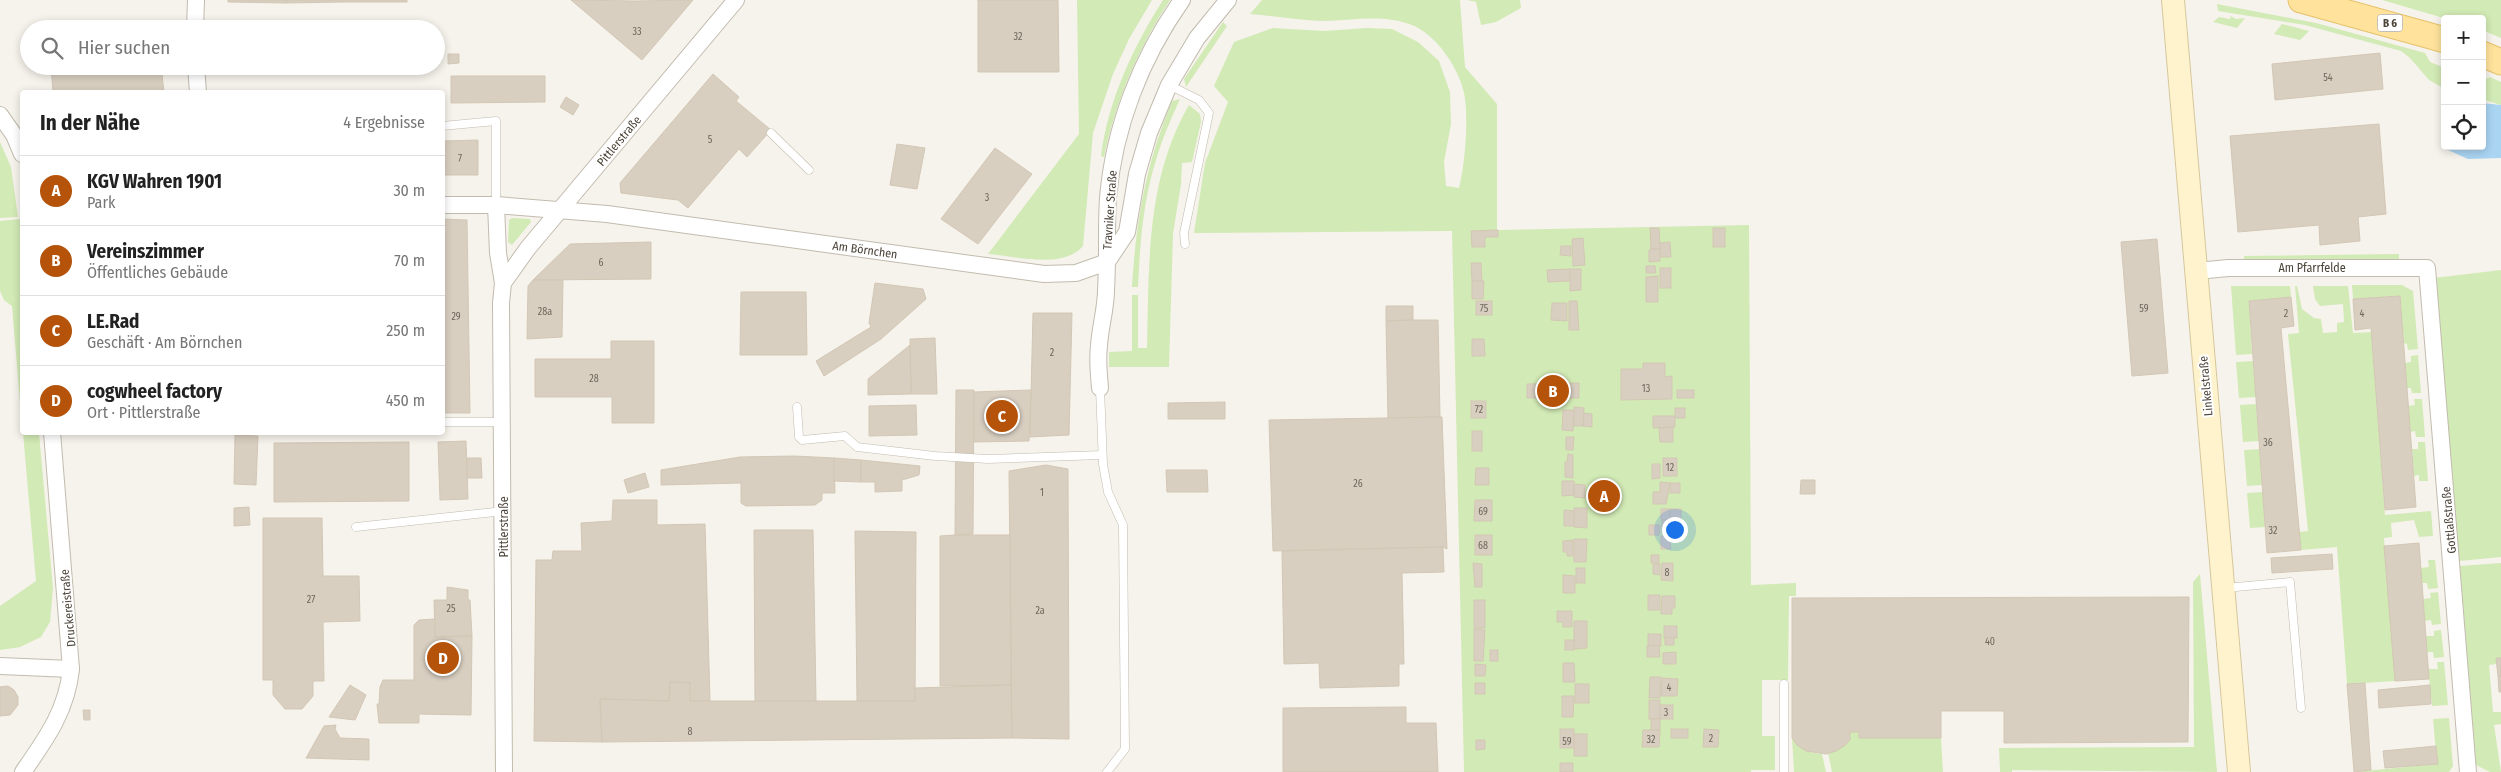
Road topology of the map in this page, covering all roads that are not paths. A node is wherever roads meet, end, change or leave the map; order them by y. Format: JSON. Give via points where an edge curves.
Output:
{"nodes":[{"id":1,"x":196,"y":0,"type":"edge"},
{"id":2,"x":1182,"y":0,"type":"edge"},
{"id":3,"x":1228,"y":0,"type":"edge"},
{"id":4,"x":2173,"y":0,"type":"edge"},
{"id":5,"x":2301,"y":0,"type":"edge"},
{"id":6,"x":729,"y":2,"type":"edge"},
{"id":7,"x":195,"y":20,"type":"edge"},
{"id":8,"x":2441,"y":39,"type":"edge"},
{"id":9,"x":2486,"y":56,"type":"edge"},
{"id":10,"x":2501,"y":62,"type":"edge"},
{"id":11,"x":197,"y":75,"type":"edge"},
{"id":12,"x":1169,"y":85,"type":"junction"},
{"id":13,"x":198,"y":90,"type":"edge"},
{"id":14,"x":0,"y":116,"type":"edge"},
{"id":15,"x":445,"y":126,"type":"edge"},
{"id":16,"x":771,"y":133,"type":"dead end"},
{"id":17,"x":20,"y":149,"type":"edge"},
{"id":18,"x":809,"y":170,"type":"dead end"},
{"id":19,"x":445,"y":205,"type":"edge"},
{"id":20,"x":496,"y":205,"type":"junction"},
{"id":21,"x":562,"y":209,"type":"junction"},
{"id":22,"x":1185,"y":244,"type":"dead end"},
{"id":23,"x":1107,"y":262,"type":"junction"},
{"id":24,"x":2427,"y":268,"type":"joint"},
{"id":25,"x":2197,"y":271,"type":"junction"},
{"id":26,"x":503,"y":283,"type":"junction"},
{"id":27,"x":1100,"y":388,"type":"joint"},
{"id":28,"x":796,"y":407,"type":"dead end"},
{"id":29,"x":445,"y":422,"type":"edge"},
{"id":30,"x":503,"y":422,"type":"junction"},
{"id":31,"x":52,"y":435,"type":"edge"},
{"id":32,"x":1102,"y":455,"type":"junction"},
{"id":33,"x":504,"y":511,"type":"junction"},
{"id":34,"x":356,"y":527,"type":"dead end"},
{"id":35,"x":2223,"y":588,"type":"junction"},
{"id":36,"x":0,"y":666,"type":"edge"},
{"id":37,"x":71,"y":669,"type":"junction"},
{"id":38,"x":1784,"y":684,"type":"dead end"},
{"id":39,"x":2301,"y":708,"type":"dead end"},
{"id":40,"x":23,"y":772,"type":"edge"},
{"id":41,"x":504,"y":772,"type":"edge"},
{"id":42,"x":1107,"y":772,"type":"edge"},
{"id":43,"x":1784,"y":772,"type":"edge"},
{"id":44,"x":2239,"y":772,"type":"edge"},
{"id":45,"x":2468,"y":772,"type":"edge"}],
"edges":[{"from":1,"to":7,"type":"street"},
{"from":2,"to":23,"type":"street","name":"Travniker Straße","via":[[1142,70],[1120,131],[1108,200]]},
{"from":3,"to":12,"type":"street","name":"Travniker Straße","via":[[1197,38]]},
{"from":4,"to":25,"type":"main road","name":"Linkelstraße"},
{"from":5,"to":8,"type":"main road","number":"B 6"},
{"from":6,"to":21,"type":"street","name":"Pittlerstraße"},
{"from":9,"to":10,"type":"main road"},
{"from":11,"to":13,"type":"street"},
{"from":12,"to":22,"type":"lane","via":[[1199,100],[1209,113],[1184,233]]},
{"from":12,"to":23,"type":"street","name":"Travniker Straße","via":[[1149,132],[1137,174],[1127,232]]},
{"from":14,"to":17,"type":"street"},
{"from":15,"to":20,"type":"lane","via":[[496,121]]},
{"from":16,"to":18,"type":"lane"},
{"from":19,"to":20,"type":"street","name":"Am Börnchen"},
{"from":20,"to":21,"type":"street","name":"Am Börnchen"},
{"from":20,"to":26,"type":"street","name":"Pittlerstraße"},
{"from":21,"to":23,"type":"street","name":"Am Börnchen","via":[[1044,274],[1076,273]]},
{"from":21,"to":26,"type":"street","name":"Pittlerstraße"},
{"from":23,"to":27,"type":"street","via":[[1098,348]]},
{"from":24,"to":25,"type":"street","name":"Am Pfarrfelde","via":[[2228,268]]},
{"from":24,"to":45,"type":"street","name":"Gottlaßstraße"},
{"from":25,"to":35,"type":"main road","name":"Linkelstraße"},
{"from":26,"to":30,"type":"street","name":"Pittlerstraße"},
{"from":27,"to":32,"type":"lane"},
{"from":28,"to":32,"type":"lane","via":[[799,438],[802,440],[845,436],[857,447],[988,459]]},
{"from":29,"to":30,"type":"lane"},
{"from":30,"to":33,"type":"street","name":"Pittlerstraße"},
{"from":31,"to":37,"type":"street","name":"Druckereistraße"},
{"from":32,"to":42,"type":"lane","via":[[1108,492],[1123,525],[1125,749]]},
{"from":33,"to":34,"type":"lane"},
{"from":33,"to":41,"type":"street","name":"Pittlerstraße"},
{"from":35,"to":39,"type":"lane","via":[[2290,582]]},
{"from":35,"to":44,"type":"main road","name":"Linkelstraße"},
{"from":36,"to":37,"type":"street"},
{"from":37,"to":40,"type":"street","name":"Druckereistraße","via":[[70,686],[58,718]]},
{"from":38,"to":43,"type":"lane"}]}
